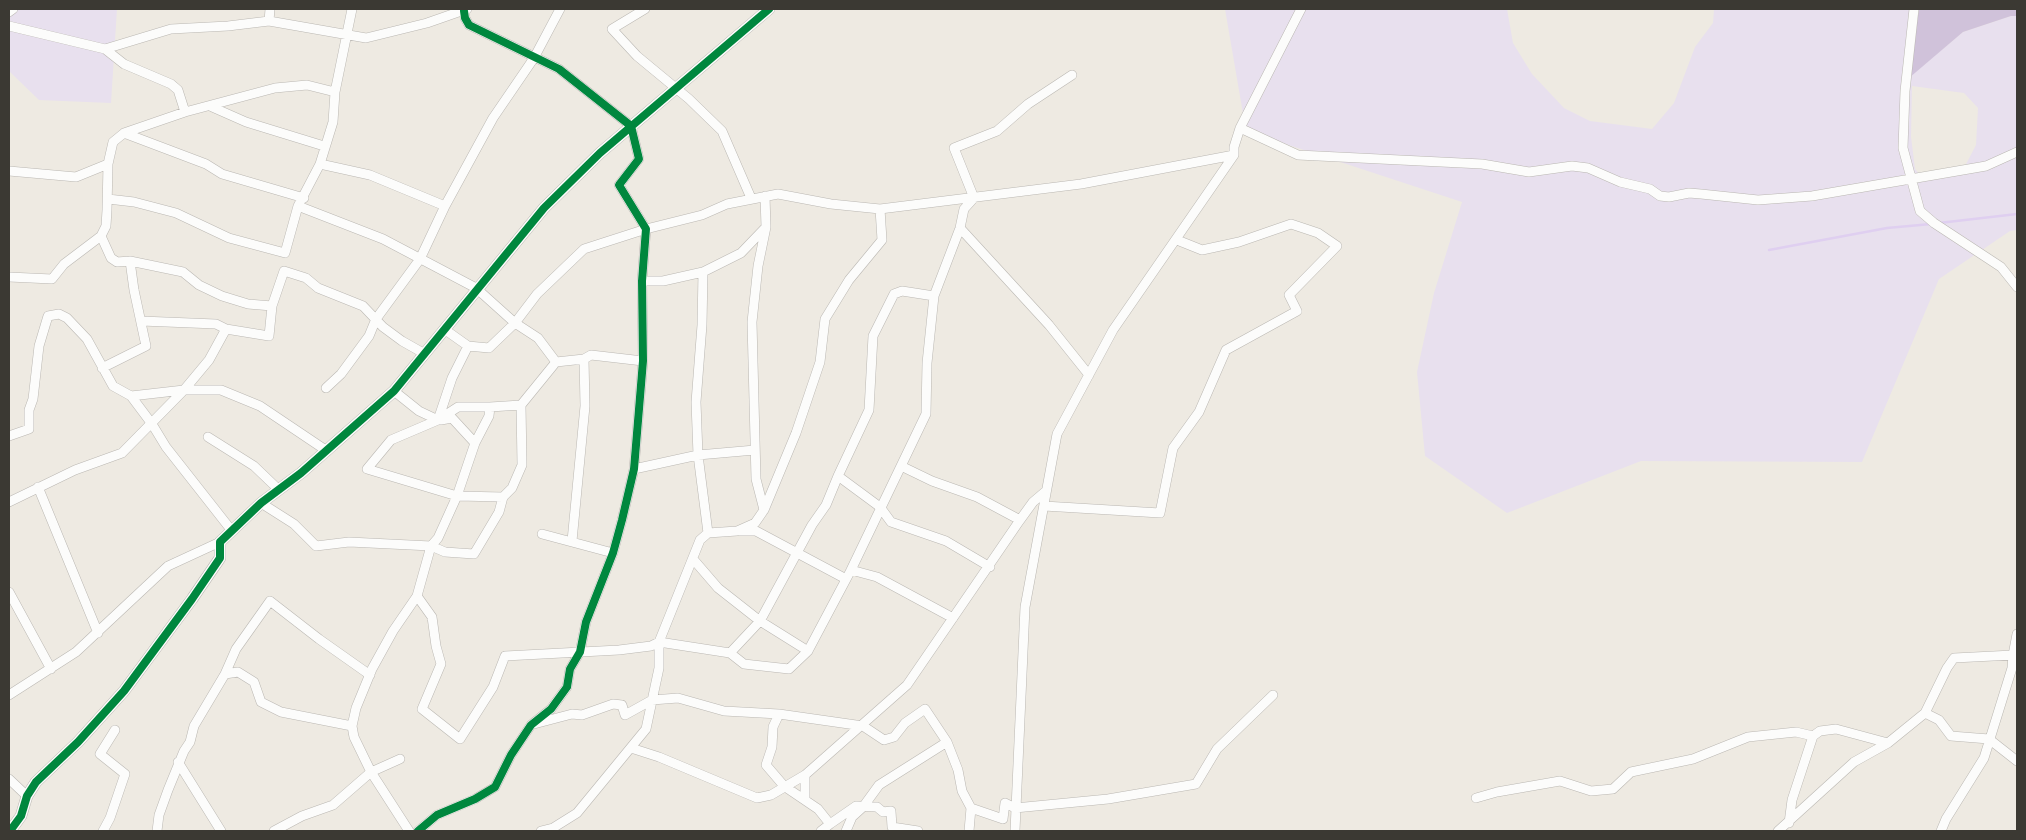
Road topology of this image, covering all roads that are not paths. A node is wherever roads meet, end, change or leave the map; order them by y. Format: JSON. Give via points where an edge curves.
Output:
{"nodes":[{"id":1,"x":13,"y":9,"type":"edge"},
{"id":2,"x":270,"y":9,"type":"edge"},
{"id":3,"x":352,"y":9,"type":"edge"},
{"id":4,"x":560,"y":9,"type":"edge"},
{"id":5,"x":646,"y":9,"type":"edge"},
{"id":6,"x":1301,"y":9,"type":"edge"},
{"id":7,"x":1914,"y":9,"type":"edge"},
{"id":8,"x":466,"y":10,"type":"edge"},
{"id":9,"x":761,"y":11,"type":"edge"},
{"id":10,"x":9,"y":12,"type":"edge"},
{"id":11,"x":269,"y":21,"type":"junction"},
{"id":12,"x":9,"y":26,"type":"edge"},
{"id":13,"x":347,"y":33,"type":"junction"},
{"id":14,"x":104,"y":49,"type":"junction"},
{"id":15,"x":534,"y":58,"type":"junction"},
{"id":16,"x":1072,"y":75,"type":"dead end"},
{"id":17,"x":676,"y":88,"type":"junction"},
{"id":18,"x":335,"y":92,"type":"junction"},
{"id":19,"x":212,"y":107,"type":"junction"},
{"id":20,"x":184,"y":112,"type":"junction"},
{"id":21,"x":631,"y":126,"type":"junction"},
{"id":22,"x":1240,"y":128,"type":"junction"},
{"id":23,"x":124,"y":133,"type":"junction"},
{"id":24,"x":324,"y":146,"type":"junction"},
{"id":25,"x":2017,"y":152,"type":"edge"},
{"id":26,"x":1234,"y":155,"type":"junction"},
{"id":27,"x":108,"y":164,"type":"junction"},
{"id":28,"x":320,"y":164,"type":"junction"},
{"id":29,"x":9,"y":171,"type":"edge"},
{"id":30,"x":1910,"y":179,"type":"junction"},
{"id":31,"x":764,"y":196,"type":"junction"},
{"id":32,"x":751,"y":198,"type":"junction"},
{"id":33,"x":974,"y":198,"type":"junction"},
{"id":34,"x":108,"y":199,"type":"junction"},
{"id":35,"x":301,"y":202,"type":"junction"},
{"id":36,"x":445,"y":206,"type":"junction"},
{"id":37,"x":880,"y":209,"type":"junction"},
{"id":38,"x":766,"y":227,"type":"junction"},
{"id":39,"x":960,"y":228,"type":"junction"},
{"id":40,"x":646,"y":229,"type":"junction"},
{"id":41,"x":101,"y":236,"type":"junction"},
{"id":42,"x":1177,"y":240,"type":"junction"},
{"id":43,"x":420,"y":259,"type":"junction"},
{"id":44,"x":130,"y":261,"type":"junction"},
{"id":45,"x":702,"y":272,"type":"junction"},
{"id":46,"x":9,"y":277,"type":"edge"},
{"id":47,"x":642,"y":280,"type":"junction"},
{"id":48,"x":2017,"y":287,"type":"edge"},
{"id":49,"x":476,"y":288,"type":"junction"},
{"id":50,"x":934,"y":296,"type":"junction"},
{"id":51,"x":272,"y":306,"type":"junction"},
{"id":52,"x":376,"y":319,"type":"junction"},
{"id":53,"x":141,"y":320,"type":"junction"},
{"id":54,"x":515,"y":323,"type":"junction"},
{"id":55,"x":226,"y":329,"type":"junction"},
{"id":56,"x":444,"y":329,"type":"junction"},
{"id":57,"x":468,"y":346,"type":"junction"},
{"id":58,"x":425,"y":354,"type":"junction"},
{"id":59,"x":584,"y":359,"type":"junction"},
{"id":60,"x":643,"y":361,"type":"junction"},
{"id":61,"x":556,"y":362,"type":"junction"},
{"id":62,"x":102,"y":368,"type":"junction"},
{"id":63,"x":1089,"y":375,"type":"junction"},
{"id":64,"x":326,"y":388,"type":"dead end"},
{"id":65,"x":184,"y":390,"type":"junction"},
{"id":66,"x":394,"y":391,"type":"junction"},
{"id":67,"x":131,"y":396,"type":"junction"},
{"id":68,"x":521,"y":405,"type":"junction"},
{"id":69,"x":490,"y":406,"type":"junction"},
{"id":70,"x":438,"y":420,"type":"junction"},
{"id":71,"x":152,"y":424,"type":"junction"},
{"id":72,"x":9,"y":436,"type":"edge"},
{"id":73,"x":208,"y":437,"type":"dead end"},
{"id":74,"x":475,"y":443,"type":"junction"},
{"id":75,"x":755,"y":450,"type":"junction"},
{"id":76,"x":326,"y":451,"type":"junction"},
{"id":77,"x":698,"y":455,"type":"junction"},
{"id":78,"x":901,"y":466,"type":"junction"},
{"id":79,"x":634,"y":469,"type":"junction"},
{"id":80,"x":838,"y":476,"type":"junction"},
{"id":81,"x":38,"y":488,"type":"junction"},
{"id":82,"x":278,"y":489,"type":"junction"},
{"id":83,"x":1046,"y":491,"type":"junction"},
{"id":84,"x":457,"y":496,"type":"junction"},
{"id":85,"x":503,"y":497,"type":"junction"},
{"id":86,"x":9,"y":502,"type":"edge"},
{"id":87,"x":261,"y":503,"type":"junction"},
{"id":88,"x":1044,"y":506,"type":"junction"},
{"id":89,"x":880,"y":507,"type":"junction"},
{"id":90,"x":764,"y":510,"type":"junction"},
{"id":91,"x":1020,"y":520,"type":"junction"},
{"id":92,"x":232,"y":531,"type":"junction"},
{"id":93,"x":737,"y":531,"type":"junction"},
{"id":94,"x":542,"y":534,"type":"dead end"},
{"id":95,"x":708,"y":534,"type":"junction"},
{"id":96,"x":572,"y":541,"type":"junction"},
{"id":97,"x":220,"y":542,"type":"junction"},
{"id":98,"x":432,"y":546,"type":"junction"},
{"id":99,"x":613,"y":553,"type":"junction"},
{"id":100,"x":799,"y":553,"type":"junction"},
{"id":101,"x":694,"y":559,"type":"junction"},
{"id":102,"x":990,"y":567,"type":"junction"},
{"id":103,"x":851,"y":570,"type":"junction"},
{"id":104,"x":846,"y":579,"type":"junction"},
{"id":105,"x":9,"y":592,"type":"edge"},
{"id":106,"x":417,"y":596,"type":"junction"},
{"id":107,"x":953,"y":618,"type":"junction"},
{"id":108,"x":760,"y":621,"type":"junction"},
{"id":109,"x":98,"y":633,"type":"junction"},
{"id":110,"x":2017,"y":634,"type":"edge"},
{"id":111,"x":659,"y":642,"type":"junction"},
{"id":112,"x":808,"y":651,"type":"junction"},
{"id":113,"x":580,"y":652,"type":"junction"},
{"id":114,"x":730,"y":653,"type":"junction"},
{"id":115,"x":2013,"y":655,"type":"junction"},
{"id":116,"x":51,"y":669,"type":"junction"},
{"id":117,"x":225,"y":674,"type":"junction"},
{"id":118,"x":370,"y":675,"type":"junction"},
{"id":119,"x":9,"y":695,"type":"edge"},
{"id":120,"x":1273,"y":695,"type":"dead end"},
{"id":121,"x":652,"y":700,"type":"junction"},
{"id":122,"x":1925,"y":713,"type":"junction"},
{"id":123,"x":779,"y":714,"type":"junction"},
{"id":124,"x":531,"y":725,"type":"junction"},
{"id":125,"x":352,"y":726,"type":"junction"},
{"id":126,"x":863,"y":726,"type":"junction"},
{"id":127,"x":114,"y":730,"type":"dead end"},
{"id":128,"x":1813,"y":736,"type":"junction"},
{"id":129,"x":1989,"y":739,"type":"junction"},
{"id":130,"x":947,"y":742,"type":"junction"},
{"id":131,"x":1888,"y":743,"type":"junction"},
{"id":132,"x":631,"y":748,"type":"junction"},
{"id":133,"x":400,"y":758,"type":"dead end"},
{"id":134,"x":2017,"y":760,"type":"edge"},
{"id":135,"x":178,"y":762,"type":"junction"},
{"id":136,"x":371,"y":772,"type":"junction"},
{"id":137,"x":805,"y":775,"type":"junction"},
{"id":138,"x":9,"y":779,"type":"edge"},
{"id":139,"x":784,"y":786,"type":"junction"},
{"id":140,"x":27,"y":796,"type":"junction"},
{"id":141,"x":1476,"y":798,"type":"dead end"},
{"id":142,"x":805,"y":800,"type":"junction"},
{"id":143,"x":863,"y":807,"type":"junction"},
{"id":144,"x":972,"y":808,"type":"junction"},
{"id":145,"x":1015,"y":808,"type":"junction"},
{"id":146,"x":1789,"y":823,"type":"junction"},
{"id":147,"x":830,"y":824,"type":"junction"},
{"id":148,"x":10,"y":831,"type":"edge"},
{"id":149,"x":103,"y":831,"type":"edge"},
{"id":150,"x":157,"y":831,"type":"edge"},
{"id":151,"x":220,"y":831,"type":"edge"},
{"id":152,"x":274,"y":831,"type":"edge"},
{"id":153,"x":409,"y":831,"type":"edge"},
{"id":154,"x":418,"y":831,"type":"edge"},
{"id":155,"x":541,"y":831,"type":"edge"},
{"id":156,"x":821,"y":831,"type":"edge"},
{"id":157,"x":846,"y":831,"type":"edge"},
{"id":158,"x":918,"y":831,"type":"edge"},
{"id":159,"x":969,"y":831,"type":"edge"},
{"id":160,"x":1015,"y":831,"type":"edge"},
{"id":161,"x":1778,"y":831,"type":"edge"},
{"id":162,"x":1941,"y":831,"type":"edge"}],
"edges":[{"from":1,"to":10,"type":"street"},
{"from":2,"to":11,"type":"street"},
{"from":3,"to":13,"type":"street"},
{"from":4,"to":15,"type":"street"},
{"from":5,"to":17,"type":"street","via":[[612,29],[637,56]]},
{"from":6,"to":22,"type":"street"},
{"from":7,"to":30,"type":"street","via":[[1904,91],[1903,148]]},
{"from":8,"to":13,"type":"street","via":[[366,38]]},
{"from":8,"to":15,"type":"street","via":[[464,18],[470,25]]},
{"from":9,"to":17,"type":"street"},
{"from":11,"to":13,"type":"street"},
{"from":11,"to":14,"type":"street","via":[[171,29]]},
{"from":12,"to":14,"type":"street"},
{"from":13,"to":18,"type":"street"},
{"from":14,"to":20,"type":"street","via":[[124,64],[171,84],[178,90]]},
{"from":15,"to":21,"type":"street","via":[[559,69]]},
{"from":15,"to":36,"type":"street","via":[[493,118]]},
{"from":16,"to":33,"type":"street","via":[[1028,104],[997,131],[954,148]]},
{"from":17,"to":21,"type":"street"},
{"from":17,"to":32,"type":"street","via":[[722,131]]},
{"from":18,"to":19,"type":"street","via":[[307,85]]},
{"from":18,"to":24,"type":"street","via":[[333,122]]},
{"from":19,"to":20,"type":"street"},
{"from":19,"to":24,"type":"street","via":[[246,122]]},
{"from":20,"to":23,"type":"street"},
{"from":21,"to":40,"type":"street","via":[[639,159],[619,185]]},
{"from":21,"to":49,"type":"street","via":[[544,208]]},
{"from":22,"to":26,"type":"street"},
{"from":22,"to":30,"type":"street","via":[[1298,155],[1482,164],[1529,172],[1572,166],[1588,168],[1669,197],[1689,193],[1758,200],[1812,196]]},
{"from":23,"to":27,"type":"street","via":[[113,142]]},
{"from":23,"to":35,"type":"street","via":[[206,164],[222,174]]},
{"from":24,"to":28,"type":"street"},
{"from":25,"to":30,"type":"street","via":[[1986,166]]},
{"from":26,"to":33,"type":"street","via":[[1081,184]]},
{"from":26,"to":42,"type":"street"},
{"from":27,"to":29,"type":"street","via":[[76,177]]},
{"from":27,"to":34,"type":"street"},
{"from":28,"to":35,"type":"street"},
{"from":28,"to":36,"type":"street","via":[[370,175]]},
{"from":30,"to":48,"type":"street","via":[[1920,211],[2001,267]]},
{"from":31,"to":32,"type":"street"},
{"from":31,"to":37,"type":"street","via":[[778,194]]},
{"from":31,"to":38,"type":"street"},
{"from":32,"to":40,"type":"street"},
{"from":33,"to":37,"type":"street"},
{"from":33,"to":39,"type":"street","via":[[964,209]]},
{"from":34,"to":35,"type":"street","via":[[176,213],[229,238],[285,252]]},
{"from":34,"to":41,"type":"street","via":[[106,226]]},
{"from":35,"to":43,"type":"street"},
{"from":36,"to":43,"type":"street"},
{"from":37,"to":90,"type":"street","via":[[882,240],[849,280],[825,319],[820,362]]},
{"from":38,"to":45,"type":"street","via":[[741,253]]},
{"from":38,"to":75,"type":"street","via":[[752,322]]},
{"from":39,"to":50,"type":"street"},
{"from":39,"to":63,"type":"street","via":[[1024,296]]},
{"from":40,"to":47,"type":"street"},
{"from":40,"to":54,"type":"street","via":[[584,249],[537,294]]},
{"from":41,"to":44,"type":"street","via":[[111,258],[116,262]]},
{"from":41,"to":46,"type":"street","via":[[64,264],[52,279]]},
{"from":42,"to":63,"type":"street","via":[[1113,330]]},
{"from":42,"to":88,"type":"street","via":[[1202,250],[1239,242],[1291,224],[1318,233],[1337,246],[1289,295],[1297,311],[1226,350],[1198,412],[1173,448],[1160,513]]},
{"from":43,"to":49,"type":"street"},
{"from":43,"to":52,"type":"street"},
{"from":44,"to":51,"type":"street","via":[[183,272],[199,285],[222,296],[248,304]]},
{"from":44,"to":53,"type":"street"},
{"from":45,"to":47,"type":"street","via":[[663,281]]},
{"from":45,"to":77,"type":"street","via":[[696,402]]},
{"from":47,"to":60,"type":"street"},
{"from":49,"to":54,"type":"street"},
{"from":49,"to":56,"type":"street"},
{"from":50,"to":78,"type":"street","via":[[926,414]]},
{"from":50,"to":80,"type":"street","via":[[902,291],[894,294],[873,336],[869,410]]},
{"from":51,"to":52,"type":"street","via":[[284,272],[306,278],[318,288],[363,306]]},
{"from":51,"to":55,"type":"street","via":[[269,336]]},
{"from":52,"to":58,"type":"street","via":[[402,341]]},
{"from":52,"to":64,"type":"street","via":[[369,336],[341,374]]},
{"from":53,"to":55,"type":"street","via":[[216,324]]},
{"from":53,"to":62,"type":"street","via":[[146,346]]},
{"from":54,"to":57,"type":"street","via":[[489,348]]},
{"from":54,"to":61,"type":"street","via":[[538,338]]},
{"from":55,"to":65,"type":"street","via":[[209,360]]},
{"from":56,"to":57,"type":"street"},
{"from":56,"to":58,"type":"street"},
{"from":57,"to":70,"type":"street","via":[[452,378]]},
{"from":58,"to":66,"type":"street"},
{"from":59,"to":60,"type":"street","via":[[591,355]]},
{"from":59,"to":61,"type":"street"},
{"from":59,"to":96,"type":"street","via":[[585,406]]},
{"from":60,"to":79,"type":"street"},
{"from":61,"to":68,"type":"street"},
{"from":62,"to":67,"type":"street","via":[[113,386]]},
{"from":62,"to":72,"type":"street","via":[[87,339],[67,318],[59,314],[48,316],[36,368],[29,429]]},
{"from":63,"to":83,"type":"street","via":[[1057,434]]},
{"from":65,"to":67,"type":"street"},
{"from":65,"to":71,"type":"street"},
{"from":65,"to":76,"type":"street","via":[[221,390],[260,406]]},
{"from":66,"to":70,"type":"street"},
{"from":66,"to":76,"type":"street"},
{"from":67,"to":71,"type":"street"},
{"from":68,"to":69,"type":"street"},
{"from":68,"to":85,"type":"street","via":[[522,465],[512,488]]},
{"from":69,"to":70,"type":"street","via":[[458,407]]},
{"from":69,"to":74,"type":"street","via":[[489,416]]},
{"from":70,"to":74,"type":"street","via":[[452,418]]},
{"from":70,"to":84,"type":"street","via":[[391,440],[367,469]]},
{"from":71,"to":81,"type":"street","via":[[122,453]]},
{"from":71,"to":92,"type":"street"},
{"from":73,"to":82,"type":"street","via":[[254,466]]},
{"from":74,"to":84,"type":"street"},
{"from":75,"to":77,"type":"street"},
{"from":75,"to":90,"type":"street","via":[[756,479]]},
{"from":76,"to":82,"type":"street"},
{"from":77,"to":79,"type":"street"},
{"from":77,"to":95,"type":"street"},
{"from":78,"to":89,"type":"street"},
{"from":78,"to":91,"type":"street","via":[[977,497]]},
{"from":79,"to":99,"type":"street"},
{"from":80,"to":89,"type":"street"},
{"from":80,"to":100,"type":"street"},
{"from":81,"to":86,"type":"street"},
{"from":81,"to":109,"type":"street"},
{"from":82,"to":87,"type":"street"},
{"from":83,"to":88,"type":"street"},
{"from":83,"to":91,"type":"street"},
{"from":84,"to":85,"type":"street"},
{"from":84,"to":98,"type":"street"},
{"from":85,"to":98,"type":"street","via":[[499,512],[474,554],[445,552]]},
{"from":87,"to":92,"type":"street"},
{"from":87,"to":98,"type":"street","via":[[294,524],[316,546],[349,542]]},
{"from":88,"to":145,"type":"street","via":[[1025,608]]},
{"from":89,"to":102,"type":"street","via":[[891,522],[946,541]]},
{"from":89,"to":103,"type":"street"},
{"from":90,"to":93,"type":"street","via":[[755,523]]},
{"from":91,"to":102,"type":"street"},
{"from":92,"to":97,"type":"street"},
{"from":93,"to":95,"type":"street"},
{"from":93,"to":100,"type":"street","via":[[756,531]]},
{"from":94,"to":96,"type":"street"},
{"from":95,"to":101,"type":"street","via":[[700,540]]},
{"from":96,"to":99,"type":"street"},
{"from":97,"to":109,"type":"street","via":[[168,566]]},
{"from":97,"to":140,"type":"street","via":[[220,558],[124,691],[36,782]]},
{"from":98,"to":106,"type":"street"},
{"from":99,"to":113,"type":"street","via":[[586,622]]},
{"from":100,"to":104,"type":"street"},
{"from":100,"to":108,"type":"street"},
{"from":101,"to":108,"type":"street","via":[[718,588]]},
{"from":101,"to":111,"type":"street"},
{"from":102,"to":107,"type":"street"},
{"from":103,"to":104,"type":"street"},
{"from":103,"to":107,"type":"street","via":[[877,577]]},
{"from":104,"to":112,"type":"street"},
{"from":105,"to":116,"type":"street"},
{"from":106,"to":113,"type":"street","via":[[432,617],[441,664],[422,709],[460,739],[492,687],[505,656]]},
{"from":106,"to":118,"type":"street","via":[[392,631]]},
{"from":107,"to":126,"type":"street","via":[[907,685]]},
{"from":108,"to":112,"type":"street"},
{"from":108,"to":114,"type":"street"},
{"from":109,"to":116,"type":"street"},
{"from":110,"to":115,"type":"street"},
{"from":111,"to":113,"type":"street","via":[[651,646]]},
{"from":111,"to":114,"type":"street"},
{"from":111,"to":121,"type":"street","via":[[659,668]]},
{"from":112,"to":114,"type":"street","via":[[789,670],[744,664]]},
{"from":113,"to":124,"type":"street","via":[[570,669],[567,687],[551,709]]},
{"from":115,"to":122,"type":"street","via":[[1954,658]]},
{"from":115,"to":129,"type":"street","via":[[2012,668]]},
{"from":116,"to":119,"type":"street"},
{"from":117,"to":118,"type":"street","via":[[245,634],[270,601]]},
{"from":117,"to":125,"type":"street","via":[[238,672],[254,682],[261,702],[281,712]]},
{"from":117,"to":135,"type":"street","via":[[194,726],[190,742]]},
{"from":118,"to":125,"type":"street"},
{"from":120,"to":145,"type":"street","via":[[1217,748],[1196,784],[1108,799]]},
{"from":121,"to":123,"type":"street","via":[[678,698],[724,711]]},
{"from":121,"to":124,"type":"street","via":[[625,715],[622,706],[613,704],[582,715],[572,714]]},
{"from":121,"to":132,"type":"street","via":[[646,729]]},
{"from":122,"to":129,"type":"street","via":[[1939,720],[1951,736]]},
{"from":122,"to":131,"type":"street"},
{"from":123,"to":126,"type":"street"},
{"from":123,"to":139,"type":"street","via":[[773,727],[772,747],[766,765]]},
{"from":124,"to":154,"type":"street","via":[[495,787],[437,816]]},
{"from":125,"to":136,"type":"street"},
{"from":126,"to":130,"type":"street","via":[[888,740],[926,709]]},
{"from":126,"to":137,"type":"street"},
{"from":127,"to":149,"type":"street","via":[[100,754],[125,774]]},
{"from":128,"to":131,"type":"street","via":[[1820,731],[1836,729]]},
{"from":128,"to":141,"type":"street","via":[[1796,732],[1748,737],[1693,759],[1631,772],[1613,789],[1591,791],[1560,781]]},
{"from":128,"to":146,"type":"street","via":[[1792,800]]},
{"from":129,"to":134,"type":"street"},
{"from":129,"to":162,"type":"street","via":[[1984,758]]},
{"from":130,"to":143,"type":"street","via":[[879,785]]},
{"from":130,"to":144,"type":"street","via":[[962,791]]},
{"from":131,"to":146,"type":"street","via":[[1854,762]]},
{"from":132,"to":139,"type":"street","via":[[757,798],[771,795]]},
{"from":132,"to":155,"type":"street","via":[[577,813],[553,828]]},
{"from":133,"to":136,"type":"street"},
{"from":135,"to":150,"type":"street"},
{"from":135,"to":151,"type":"street"},
{"from":136,"to":152,"type":"street","via":[[334,806],[302,816]]},
{"from":136,"to":153,"type":"street"},
{"from":137,"to":139,"type":"street"},
{"from":137,"to":142,"type":"street"},
{"from":138,"to":140,"type":"street"},
{"from":139,"to":142,"type":"street"},
{"from":140,"to":148,"type":"street","via":[[21,816]]},
{"from":142,"to":147,"type":"street","via":[[818,809]]},
{"from":143,"to":147,"type":"street","via":[[856,806]]},
{"from":143,"to":157,"type":"street","via":[[852,817]]},
{"from":143,"to":158,"type":"street","via":[[892,811],[892,827]]},
{"from":144,"to":145,"type":"street","via":[[1003,819],[1005,803]]},
{"from":144,"to":159,"type":"street"},
{"from":145,"to":160,"type":"street"},
{"from":146,"to":161,"type":"street"},
{"from":147,"to":156,"type":"street"}]}
